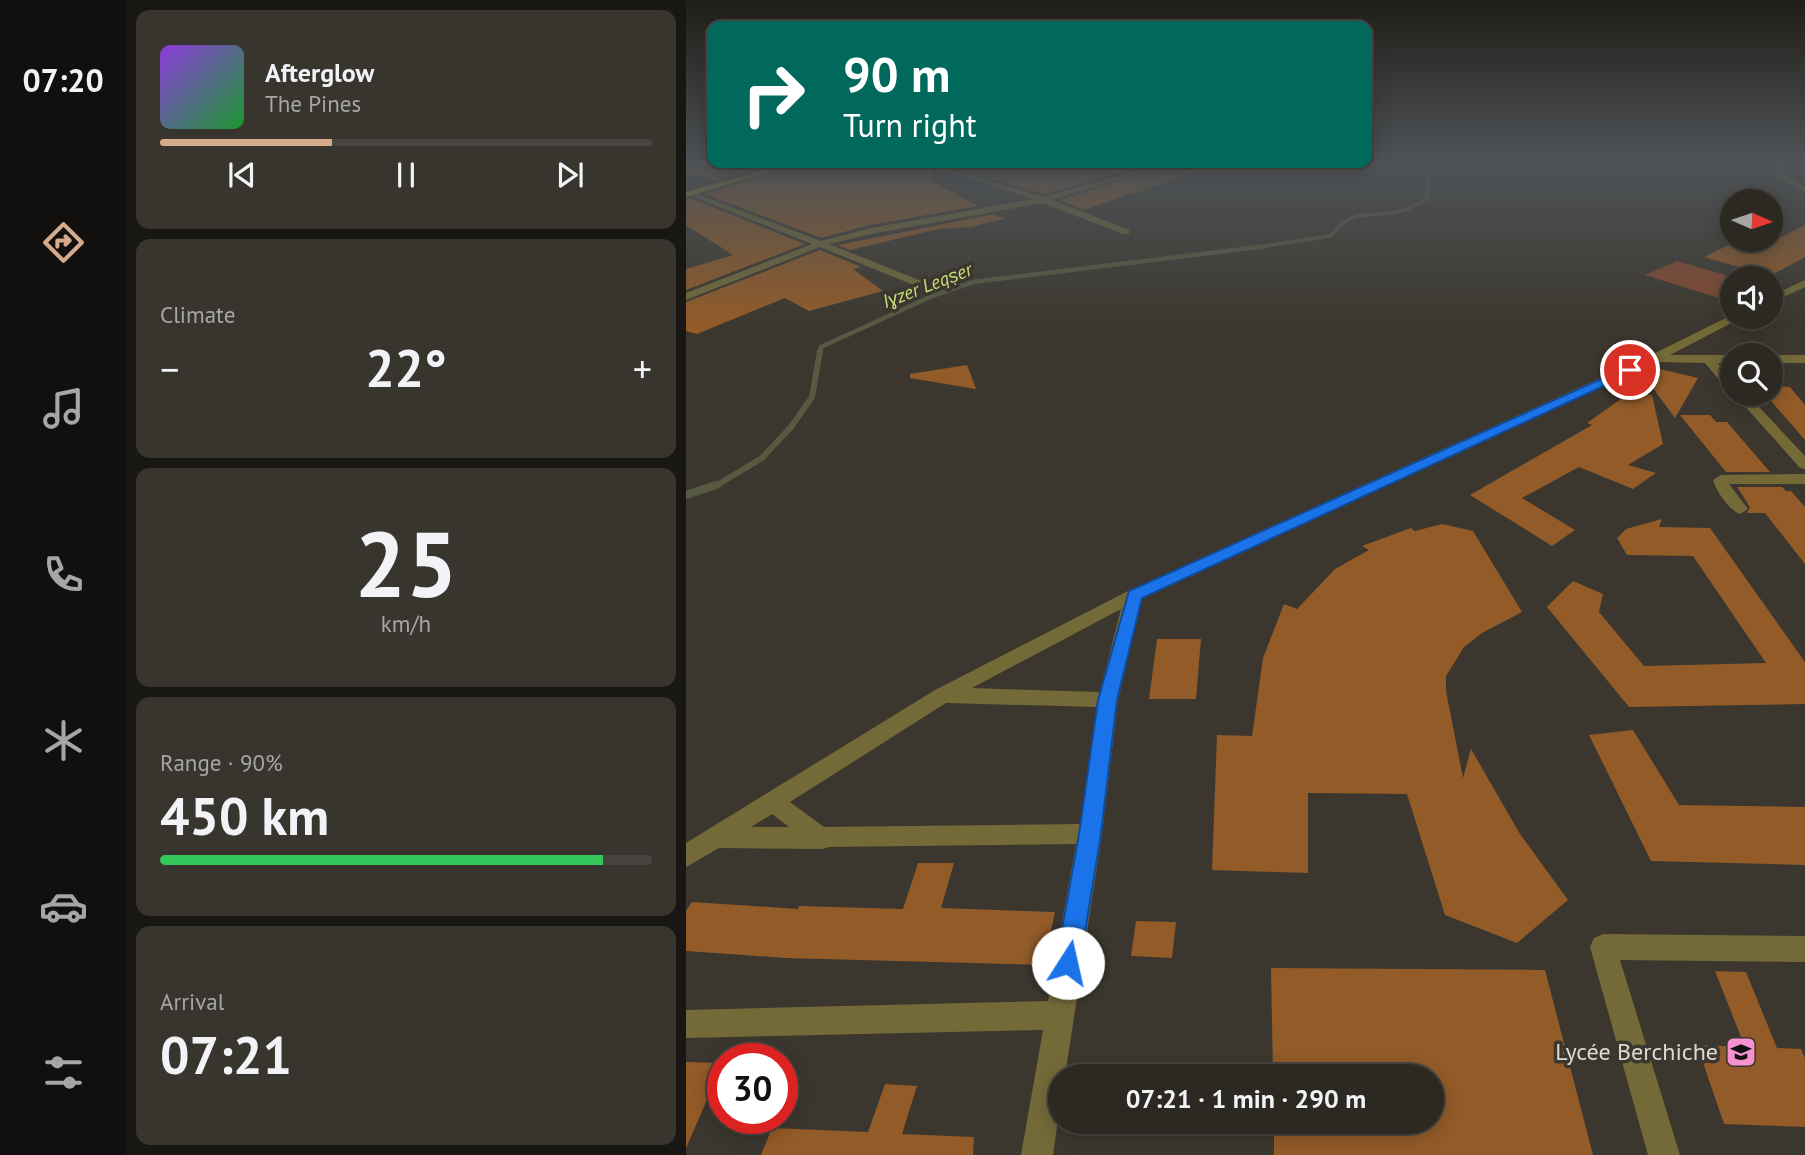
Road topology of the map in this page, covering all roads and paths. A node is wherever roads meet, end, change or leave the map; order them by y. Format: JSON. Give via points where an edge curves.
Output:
{"nodes":[{"id":1,"x":754,"y":219,"type":"edge"},
{"id":2,"x":939,"y":219,"type":"edge"},
{"id":3,"x":1092,"y":219,"type":"edge"},
{"id":4,"x":1126,"y":232,"type":"dead end"},
{"id":5,"x":820,"y":244,"type":"junction"},
{"id":6,"x":1805,"y":282,"type":"edge"},
{"id":7,"x":920,"y":284,"type":"dead end"},
{"id":8,"x":1783,"y":294,"type":"edge"},
{"id":9,"x":686,"y":297,"type":"edge"},
{"id":10,"x":1720,"y":326,"type":"edge"},
{"id":11,"x":1653,"y":359,"type":"junction"},
{"id":12,"x":1708,"y":359,"type":"junction"},
{"id":13,"x":1720,"y":359,"type":"edge"},
{"id":14,"x":1783,"y":359,"type":"edge"},
{"id":15,"x":1788,"y":359,"type":"junction"},
{"id":16,"x":1805,"y":359,"type":"edge"},
{"id":17,"x":1720,"y":372,"type":"edge"},
{"id":18,"x":1805,"y":375,"type":"edge"},
{"id":19,"x":1751,"y":406,"type":"edge"},
{"id":20,"x":1805,"y":465,"type":"edge"},
{"id":21,"x":1805,"y":479,"type":"edge"},
{"id":22,"x":1740,"y":509,"type":"dead end"},
{"id":23,"x":1135,"y":595,"type":"junction"},
{"id":24,"x":942,"y":695,"type":"junction"},
{"id":25,"x":1108,"y":700,"type":"junction"},
{"id":26,"x":771,"y":801,"type":"junction"},
{"id":27,"x":1090,"y":834,"type":"junction"},
{"id":28,"x":712,"y":838,"type":"junction"},
{"id":29,"x":823,"y":839,"type":"junction"},
{"id":30,"x":686,"y":856,"type":"edge"},
{"id":31,"x":1805,"y":949,"type":"edge"},
{"id":32,"x":1059,"y":1015,"type":"junction"},
{"id":33,"x":686,"y":1024,"type":"edge"},
{"id":34,"x":1037,"y":1155,"type":"edge"},
{"id":35,"x":1664,"y":1155,"type":"edge"}],
"edges":[{"from":1,"to":5,"type":"street"},
{"from":2,"to":5,"type":"street"},
{"from":3,"to":4,"type":"street"},
{"from":5,"to":7,"type":"street"},
{"from":5,"to":9,"type":"street"},
{"from":6,"to":8,"type":"street"},
{"from":10,"to":11,"type":"street"},
{"from":11,"to":12,"type":"street"},
{"from":11,"to":23,"type":"street"},
{"from":12,"to":13,"type":"street"},
{"from":12,"to":17,"type":"street"},
{"from":14,"to":15,"type":"street"},
{"from":15,"to":16,"type":"street"},
{"from":15,"to":18,"type":"street"},
{"from":19,"to":20,"type":"street"},
{"from":21,"to":22,"type":"street","via":[[1721,480]]},
{"from":23,"to":24,"type":"street"},
{"from":23,"to":25,"type":"street"},
{"from":24,"to":25,"type":"street"},
{"from":24,"to":26,"type":"street"},
{"from":25,"to":27,"type":"street"},
{"from":26,"to":28,"type":"street"},
{"from":26,"to":29,"type":"street"},
{"from":27,"to":29,"type":"street"},
{"from":27,"to":32,"type":"street"},
{"from":28,"to":29,"type":"street"},
{"from":28,"to":30,"type":"street"},
{"from":31,"to":35,"type":"street","via":[[1603,947]]},
{"from":32,"to":33,"type":"street"},
{"from":32,"to":34,"type":"street"}]}
